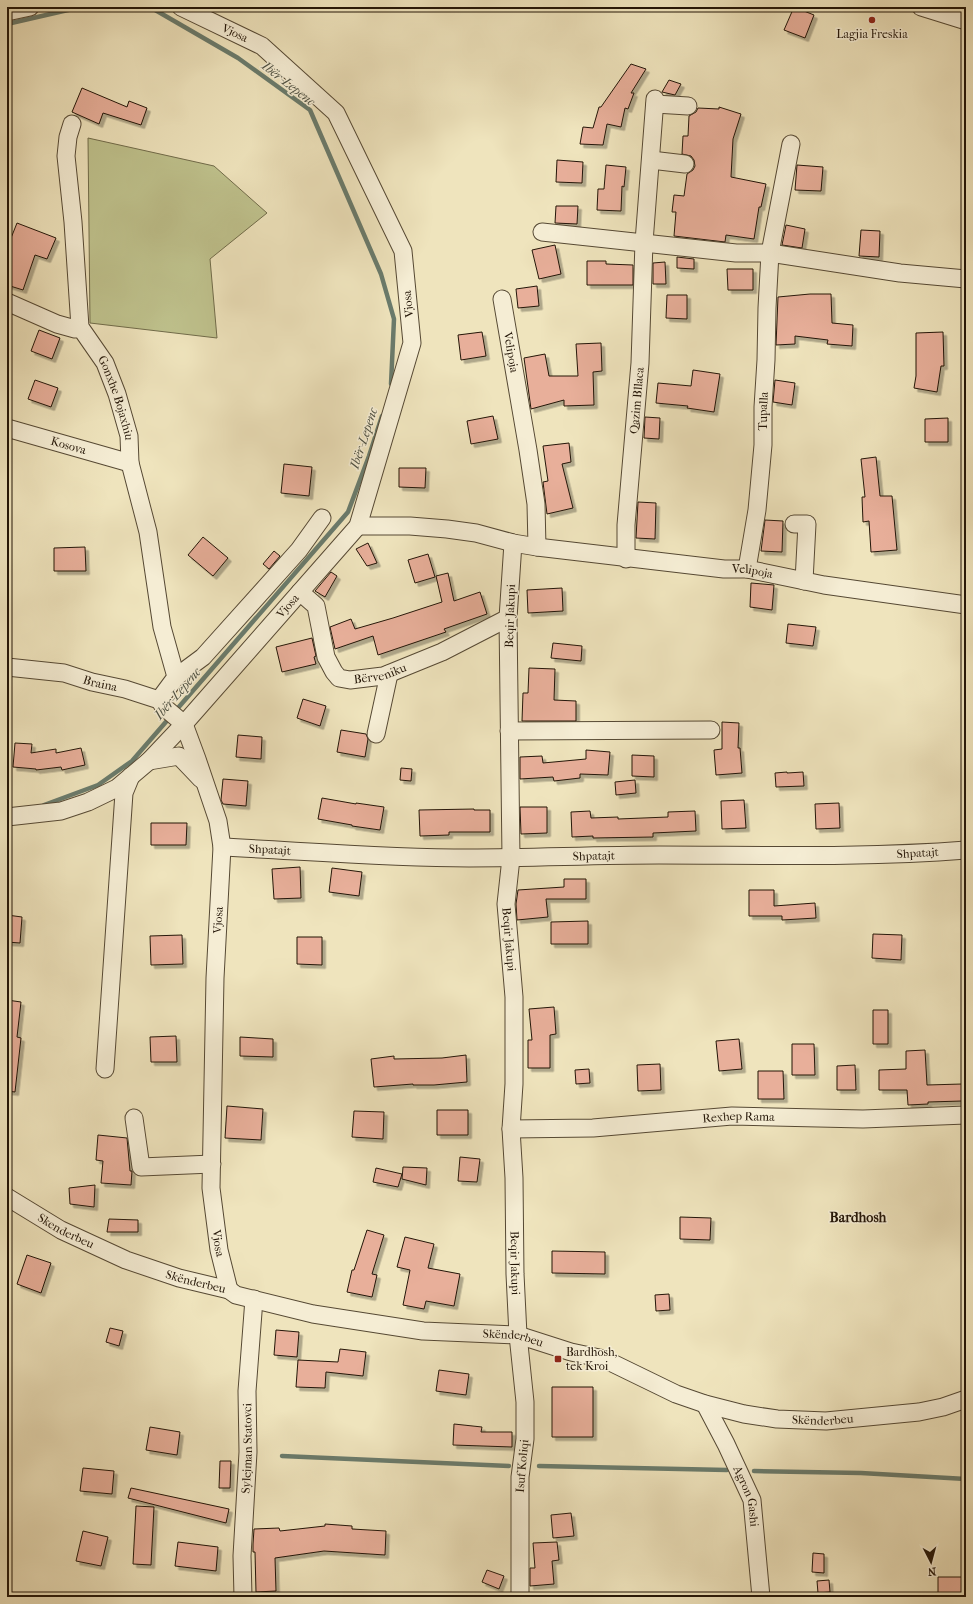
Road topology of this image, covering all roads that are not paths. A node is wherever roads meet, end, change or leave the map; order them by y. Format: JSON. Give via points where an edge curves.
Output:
{"nodes":[{"id":1,"x":30,"y":7,"type":"edge"},
{"id":2,"x":181,"y":7,"type":"edge"},
{"id":3,"x":921,"y":7,"type":"edge"},
{"id":4,"x":7,"y":12,"type":"edge"},
{"id":5,"x":966,"y":21,"type":"edge"},
{"id":6,"x":688,"y":106,"type":"dead end"},
{"id":7,"x":72,"y":124,"type":"dead end"},
{"id":8,"x":791,"y":144,"type":"dead end"},
{"id":9,"x":651,"y":160,"type":"junction"},
{"id":10,"x":685,"y":164,"type":"dead end"},
{"id":11,"x":542,"y":232,"type":"dead end"},
{"id":12,"x":644,"y":242,"type":"junction"},
{"id":13,"x":770,"y":253,"type":"junction"},
{"id":14,"x":966,"y":279,"type":"edge"},
{"id":15,"x":502,"y":299,"type":"dead end"},
{"id":16,"x":7,"y":302,"type":"edge"},
{"id":17,"x":80,"y":327,"type":"junction"},
{"id":18,"x":7,"y":428,"type":"edge"},
{"id":19,"x":130,"y":463,"type":"junction"},
{"id":20,"x":322,"y":518,"type":"dead end"},
{"id":21,"x":794,"y":524,"type":"dead end"},
{"id":22,"x":358,"y":526,"type":"junction"},
{"id":23,"x":513,"y":544,"type":"junction"},
{"id":24,"x":537,"y":547,"type":"junction"},
{"id":25,"x":626,"y":558,"type":"junction"},
{"id":26,"x":747,"y":569,"type":"junction"},
{"id":27,"x":804,"y":581,"type":"junction"},
{"id":28,"x":300,"y":592,"type":"junction"},
{"id":29,"x":966,"y":605,"type":"edge"},
{"id":30,"x":508,"y":618,"type":"junction"},
{"id":31,"x":7,"y":667,"type":"edge"},
{"id":32,"x":389,"y":674,"type":"junction"},
{"id":33,"x":176,"y":676,"type":"junction"},
{"id":34,"x":162,"y":703,"type":"junction"},
{"id":35,"x":184,"y":724,"type":"junction"},
{"id":36,"x":711,"y":730,"type":"dead end"},
{"id":37,"x":510,"y":732,"type":"junction"},
{"id":38,"x":376,"y":734,"type":"dead end"},
{"id":39,"x":149,"y":761,"type":"junction"},
{"id":40,"x":131,"y":776,"type":"junction"},
{"id":41,"x":205,"y":783,"type":"junction"},
{"id":42,"x":7,"y":817,"type":"edge"},
{"id":43,"x":222,"y":847,"type":"junction"},
{"id":44,"x":966,"y":850,"type":"edge"},
{"id":45,"x":511,"y":858,"type":"junction"},
{"id":46,"x":105,"y":1069,"type":"dead end"},
{"id":47,"x":966,"y":1115,"type":"edge"},
{"id":48,"x":134,"y":1118,"type":"dead end"},
{"id":49,"x":512,"y":1129,"type":"junction"},
{"id":50,"x":212,"y":1164,"type":"junction"},
{"id":51,"x":7,"y":1197,"type":"edge"},
{"id":52,"x":126,"y":1260,"type":"joint"},
{"id":53,"x":229,"y":1290,"type":"junction"},
{"id":54,"x":254,"y":1299,"type":"junction"},
{"id":55,"x":518,"y":1335,"type":"junction"},
{"id":56,"x":966,"y":1399,"type":"edge"},
{"id":57,"x":705,"y":1404,"type":"junction"},
{"id":58,"x":243,"y":1597,"type":"edge"},
{"id":59,"x":520,"y":1597,"type":"edge"},
{"id":60,"x":761,"y":1597,"type":"edge"}],
"edges":[{"from":1,"to":4,"type":"street"},
{"from":2,"to":22,"type":"street","name":"Vjosa","via":[[262,46],[336,113],[402,251],[412,343]]},
{"from":3,"to":5,"type":"street"},
{"from":6,"to":9,"type":"street","name":"Qazim Bllaca","via":[[655,101]]},
{"from":7,"to":17,"type":"street","via":[[66,156]]},
{"from":8,"to":13,"type":"street"},
{"from":9,"to":10,"type":"street"},
{"from":9,"to":12,"type":"street","name":"Qazim Bllaca"},
{"from":11,"to":12,"type":"street"},
{"from":12,"to":13,"type":"street","via":[[736,253]]},
{"from":12,"to":25,"type":"street","name":"Qazim Bllaca","via":[[640,363],[626,525]]},
{"from":13,"to":14,"type":"street","via":[[900,273]]},
{"from":13,"to":26,"type":"street","name":"Tupalla","via":[[762,445],[757,510]]},
{"from":15,"to":24,"type":"street","name":"Velipoja","via":[[536,504]]},
{"from":16,"to":17,"type":"street","via":[[57,324],[75,329]]},
{"from":17,"to":19,"type":"street","name":"Gonxhe Bojaxhiu","via":[[105,363],[117,394],[129,436]]},
{"from":18,"to":19,"type":"street","name":"Kosova"},
{"from":19,"to":33,"type":"street","name":"Gonxhe Bojaxhiu","via":[[148,532],[162,627]]},
{"from":20,"to":33,"type":"street","via":[[299,550],[203,657]]},
{"from":21,"to":27,"type":"street","via":[[806,524]]},
{"from":22,"to":23,"type":"street","name":"Velipoja","via":[[447,529],[476,533]]},
{"from":22,"to":28,"type":"street","name":"Vjosa"},
{"from":23,"to":24,"type":"street","name":"Velipoja"},
{"from":23,"to":30,"type":"street","name":"Beqir Jakupi"},
{"from":24,"to":25,"type":"street","name":"Velipoja"},
{"from":25,"to":26,"type":"street","name":"Velipoja","via":[[724,569]]},
{"from":26,"to":27,"type":"street","name":"Velipoja"},
{"from":27,"to":29,"type":"street","name":"Velipoja"},
{"from":28,"to":32,"type":"street","name":"Bërveniku","via":[[316,606],[326,657],[339,678],[350,680]]},
{"from":28,"to":35,"type":"street","name":"Vjosa"},
{"from":30,"to":32,"type":"street","name":"Bërveniku","via":[[442,652]]},
{"from":30,"to":37,"type":"street","name":"Beqir Jakupi"},
{"from":31,"to":34,"type":"street","name":"Braina","via":[[64,673]]},
{"from":32,"to":38,"type":"street"},
{"from":33,"to":34,"type":"street"},
{"from":34,"to":35,"type":"street","name":"Braina"},
{"from":35,"to":39,"type":"street"},
{"from":35,"to":41,"type":"street","name":"Vjosa"},
{"from":36,"to":37,"type":"street"},
{"from":37,"to":45,"type":"street","name":"Beqir Jakupi"},
{"from":39,"to":40,"type":"street"},
{"from":39,"to":41,"type":"street","via":[[180,756]]},
{"from":40,"to":42,"type":"street","via":[[117,788],[61,811]]},
{"from":40,"to":46,"type":"street","via":[[124,793]]},
{"from":41,"to":43,"type":"street","name":"Vjosa","via":[[218,821]]},
{"from":43,"to":45,"type":"street","name":"Shpatajt","via":[[361,855]]},
{"from":43,"to":50,"type":"street","name":"Vjosa","via":[[215,978]]},
{"from":44,"to":45,"type":"street","name":"Shpatajt","via":[[923,854]]},
{"from":45,"to":49,"type":"street","name":"Beqir Jakupi","via":[[506,904],[514,997]]},
{"from":47,"to":49,"type":"street","name":"Rexhep Rama","via":[[863,1119],[732,1116],[593,1128]]},
{"from":48,"to":50,"type":"street","via":[[141,1167]]},
{"from":49,"to":55,"type":"street","name":"Beqir Jakupi"},
{"from":50,"to":53,"type":"street","name":"Vjosa","via":[[211,1188],[219,1250]]},
{"from":51,"to":52,"type":"street","name":"Skenderbeu","via":[[61,1230]]},
{"from":52,"to":53,"type":"street","name":"Skënderbeu","via":[[179,1278]]},
{"from":53,"to":54,"type":"street","name":"Skënderbeu","via":[[236,1295]]},
{"from":54,"to":55,"type":"street","name":"Skënderbeu","via":[[313,1314],[423,1331]]},
{"from":54,"to":58,"type":"street","name":"Sylejman Statovci","via":[[248,1390]]},
{"from":55,"to":57,"type":"street","name":"Skënderbeu","via":[[571,1352],[604,1359],[676,1394]]},
{"from":55,"to":59,"type":"street","name":"Isuf Koliqi","via":[[525,1402],[525,1439],[520,1477]]},
{"from":56,"to":57,"type":"street","name":"Skënderbeu","via":[[920,1412],[826,1421],[778,1419]]},
{"from":57,"to":60,"type":"street","name":"Agron Gashi","via":[[752,1500]]}]}
